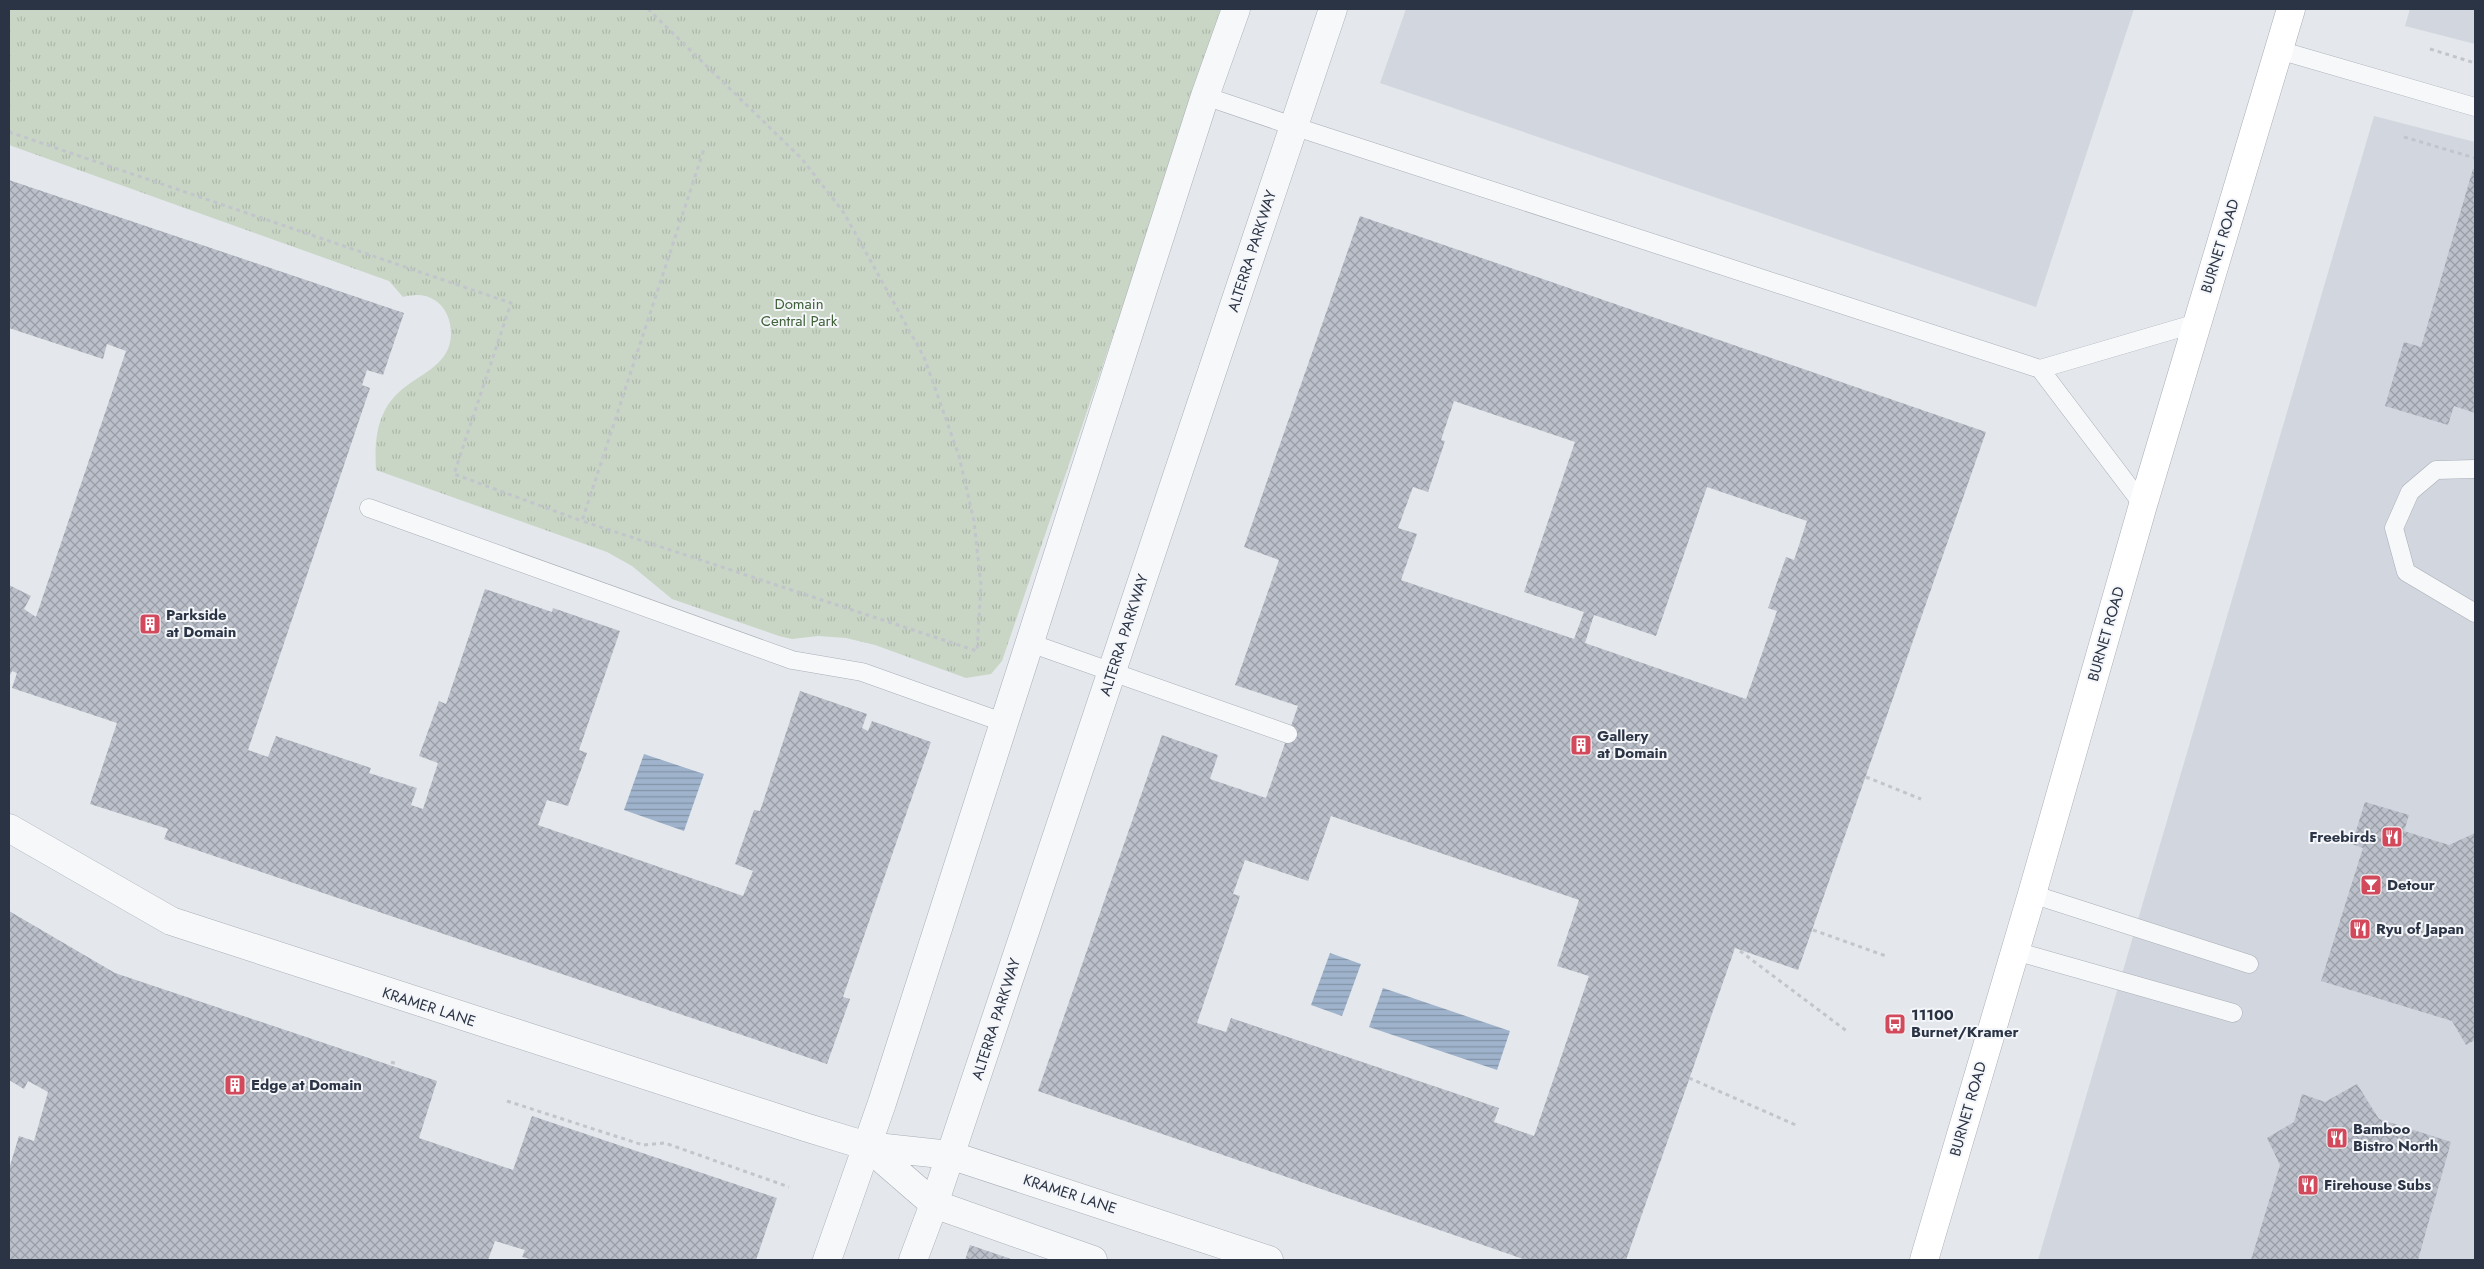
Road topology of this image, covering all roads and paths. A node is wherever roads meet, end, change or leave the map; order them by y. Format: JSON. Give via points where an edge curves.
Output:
{"nodes":[{"id":1,"x":648,"y":9,"type":"edge"},
{"id":2,"x":1236,"y":9,"type":"edge"},
{"id":3,"x":1333,"y":9,"type":"edge"},
{"id":4,"x":2291,"y":9,"type":"edge"},
{"id":5,"x":2430,"y":49,"type":"dead end"},
{"id":6,"x":2279,"y":50,"type":"junction"},
{"id":7,"x":2475,"y":63,"type":"edge"},
{"id":8,"x":1206,"y":96,"type":"junction"},
{"id":9,"x":2475,"y":107,"type":"edge"},
{"id":10,"x":1294,"y":126,"type":"junction"},
{"id":11,"x":9,"y":132,"type":"edge"},
{"id":12,"x":2404,"y":137,"type":"dead end"},
{"id":13,"x":704,"y":149,"type":"dead end"},
{"id":14,"x":2475,"y":158,"type":"edge"},
{"id":15,"x":2197,"y":323,"type":"junction"},
{"id":16,"x":2040,"y":369,"type":"junction"},
{"id":17,"x":2475,"y":469,"type":"edge"},
{"id":18,"x":2143,"y":505,"type":"junction"},
{"id":19,"x":370,"y":508,"type":"dead end"},
{"id":20,"x":582,"y":521,"type":"junction"},
{"id":21,"x":2475,"y":613,"type":"edge"},
{"id":22,"x":1030,"y":643,"type":"junction"},
{"id":23,"x":1111,"y":672,"type":"junction"},
{"id":24,"x":1005,"y":723,"type":"junction"},
{"id":25,"x":1288,"y":734,"type":"dead end"},
{"id":26,"x":1866,"y":777,"type":"dead end"},
{"id":27,"x":1921,"y":799,"type":"dead end"},
{"id":28,"x":9,"y":828,"type":"edge"},
{"id":29,"x":2032,"y":894,"type":"junction"},
{"id":30,"x":1813,"y":930,"type":"dead end"},
{"id":31,"x":1740,"y":950,"type":"dead end"},
{"id":32,"x":2015,"y":950,"type":"junction"},
{"id":33,"x":1886,"y":956,"type":"dead end"},
{"id":34,"x":2248,"y":964,"type":"dead end"},
{"id":35,"x":2233,"y":1013,"type":"dead end"},
{"id":36,"x":1848,"y":1032,"type":"dead end"},
{"id":37,"x":391,"y":1062,"type":"dead end"},
{"id":38,"x":397,"y":1064,"type":"dead end"},
{"id":39,"x":1689,"y":1078,"type":"dead end"},
{"id":40,"x":507,"y":1101,"type":"dead end"},
{"id":41,"x":1798,"y":1126,"type":"dead end"},
{"id":42,"x":867,"y":1146,"type":"junction"},
{"id":43,"x":950,"y":1155,"type":"junction"},
{"id":44,"x":789,"y":1186,"type":"dead end"},
{"id":45,"x":934,"y":1204,"type":"junction"},
{"id":46,"x":827,"y":1260,"type":"edge"},
{"id":47,"x":913,"y":1260,"type":"edge"},
{"id":48,"x":1093,"y":1260,"type":"edge"},
{"id":49,"x":1269,"y":1260,"type":"edge"},
{"id":50,"x":1924,"y":1260,"type":"edge"}],
"edges":[{"from":1,"to":20,"type":"path","via":[[802,159],[844,213],[924,357],[959,456],[974,521],[981,585],[977,651]]},
{"from":2,"to":8,"type":"street"},
{"from":3,"to":10,"type":"street","name":"ALTERRA PARKWAY"},
{"from":4,"to":6,"type":"main road","name":"BURNET ROAD"},
{"from":5,"to":7,"type":"path"},
{"from":6,"to":9,"type":"lane"},
{"from":6,"to":15,"type":"main road","name":"BURNET ROAD"},
{"from":8,"to":10,"type":"lane"},
{"from":8,"to":22,"type":"street"},
{"from":10,"to":16,"type":"lane"},
{"from":10,"to":23,"type":"street","name":"ALTERRA PARKWAY"},
{"from":11,"to":20,"type":"path","via":[[511,303],[454,474]]},
{"from":12,"to":14,"type":"path"},
{"from":13,"to":20,"type":"path"},
{"from":15,"to":16,"type":"lane"},
{"from":15,"to":18,"type":"main road","name":"BURNET ROAD"},
{"from":16,"to":18,"type":"lane"},
{"from":17,"to":21,"type":"lane","via":[[2436,470],[2410,492],[2394,528],[2406,572]]},
{"from":18,"to":29,"type":"main road","name":"BURNET ROAD"},
{"from":19,"to":24,"type":"lane","via":[[792,660],[862,672]]},
{"from":22,"to":23,"type":"lane"},
{"from":22,"to":24,"type":"street"},
{"from":23,"to":25,"type":"lane"},
{"from":23,"to":43,"type":"street","name":"ALTERRA PARKWAY"},
{"from":24,"to":42,"type":"street"},
{"from":26,"to":27,"type":"path"},
{"from":28,"to":42,"type":"street","name":"KRAMER LANE","via":[[171,921]]},
{"from":29,"to":32,"type":"main road","name":"BURNET ROAD"},
{"from":29,"to":34,"type":"lane"},
{"from":30,"to":33,"type":"path"},
{"from":31,"to":36,"type":"path"},
{"from":32,"to":35,"type":"lane"},
{"from":32,"to":50,"type":"main road","name":"BURNET ROAD"},
{"from":37,"to":38,"type":"path"},
{"from":39,"to":41,"type":"path"},
{"from":40,"to":44,"type":"path","via":[[643,1145],[665,1144]]},
{"from":42,"to":43,"type":"street","name":"KRAMER LANE"},
{"from":42,"to":45,"type":"street","name":"KRAMER LANE"},
{"from":42,"to":46,"type":"street"},
{"from":43,"to":45,"type":"street","name":"ALTERRA PARKWAY"},
{"from":43,"to":49,"type":"street","name":"KRAMER LANE"},
{"from":45,"to":47,"type":"street","name":"ALTERRA PARKWAY"},
{"from":45,"to":48,"type":"street","name":"KRAMER LANE"}]}
